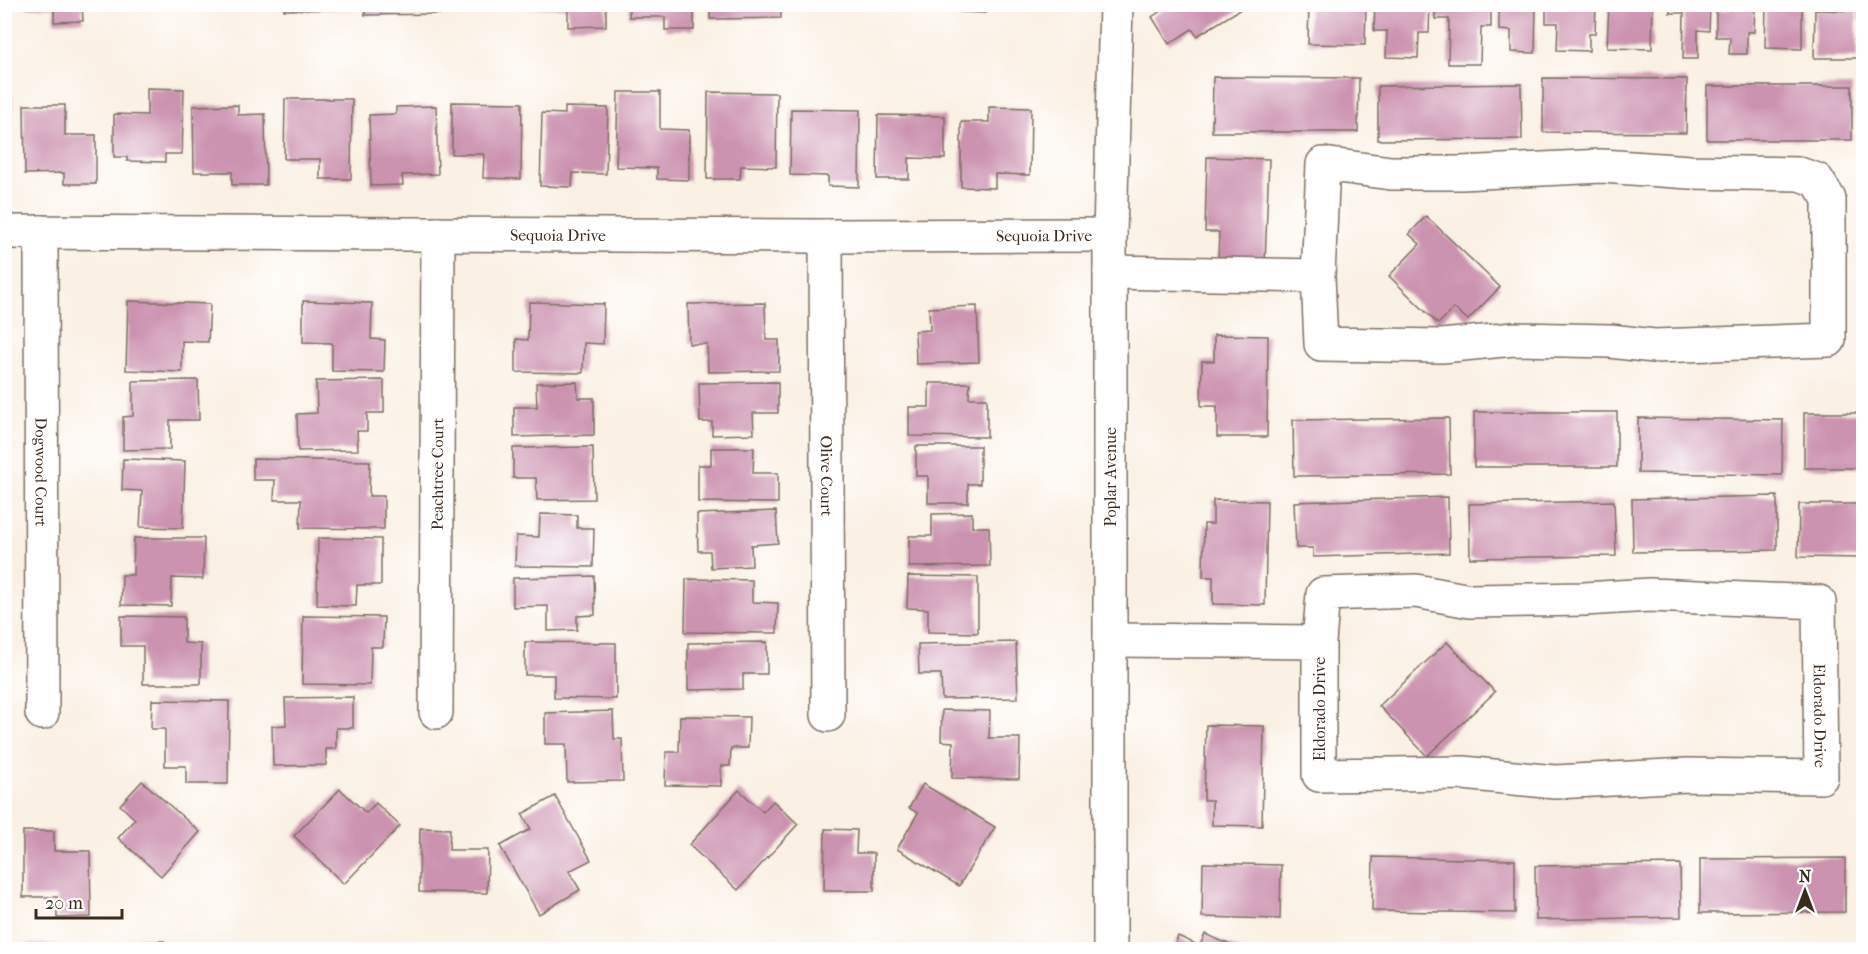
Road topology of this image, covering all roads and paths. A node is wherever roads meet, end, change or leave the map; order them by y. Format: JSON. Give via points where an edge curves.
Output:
{"nodes":[{"id":1,"x":1116,"y":4,"type":"edge"},
{"id":2,"x":4,"y":232,"type":"edge"},
{"id":3,"x":41,"y":232,"type":"junction"},
{"id":4,"x":438,"y":234,"type":"junction"},
{"id":5,"x":826,"y":236,"type":"junction"},
{"id":6,"x":1110,"y":236,"type":"junction"},
{"id":7,"x":1110,"y":272,"type":"junction"},
{"id":8,"x":1318,"y":276,"type":"junction"},
{"id":9,"x":1110,"y":640,"type":"junction"},
{"id":10,"x":1320,"y":642,"type":"junction"},
{"id":11,"x":436,"y":712,"type":"dead end"},
{"id":12,"x":42,"y":713,"type":"dead end"},
{"id":13,"x":828,"y":715,"type":"dead end"},
{"id":14,"x":1110,"y":950,"type":"edge"}],
"edges":[{"from":1,"to":6,"type":"street","name":"Poplar Avenue"},
{"from":2,"to":3,"type":"street","name":"Sequoia Drive"},
{"from":3,"to":4,"type":"street","name":"Sequoia Drive"},
{"from":3,"to":12,"type":"street","name":"Dogwood Court"},
{"from":4,"to":5,"type":"street","name":"Sequoia Drive"},
{"from":4,"to":11,"type":"street","name":"Peachtree Court"},
{"from":5,"to":6,"type":"street","name":"Sequoia Drive"},
{"from":5,"to":13,"type":"street","name":"Olive Court"},
{"from":6,"to":7,"type":"street","name":"Poplar Avenue"},
{"from":7,"to":8,"type":"street"},
{"from":7,"to":9,"type":"street","name":"Poplar Avenue"},
{"from":8,"to":8,"type":"street","via":[[1321,344],[1443,346],[1514,339],[1654,346],[1828,340],[1829,199],[1817,180],[1799,174],[1602,166],[1391,173],[1323,164]]},
{"from":9,"to":10,"type":"street","name":"Eldorado Drive"},
{"from":9,"to":14,"type":"street","name":"Poplar Avenue"},
{"from":10,"to":10,"type":"street","name":"Eldorado Drive","via":[[1319,774],[1463,773],[1555,782],[1688,774],[1821,777],[1819,602],[1650,595],[1470,601],[1416,591],[1323,594]]}]}
